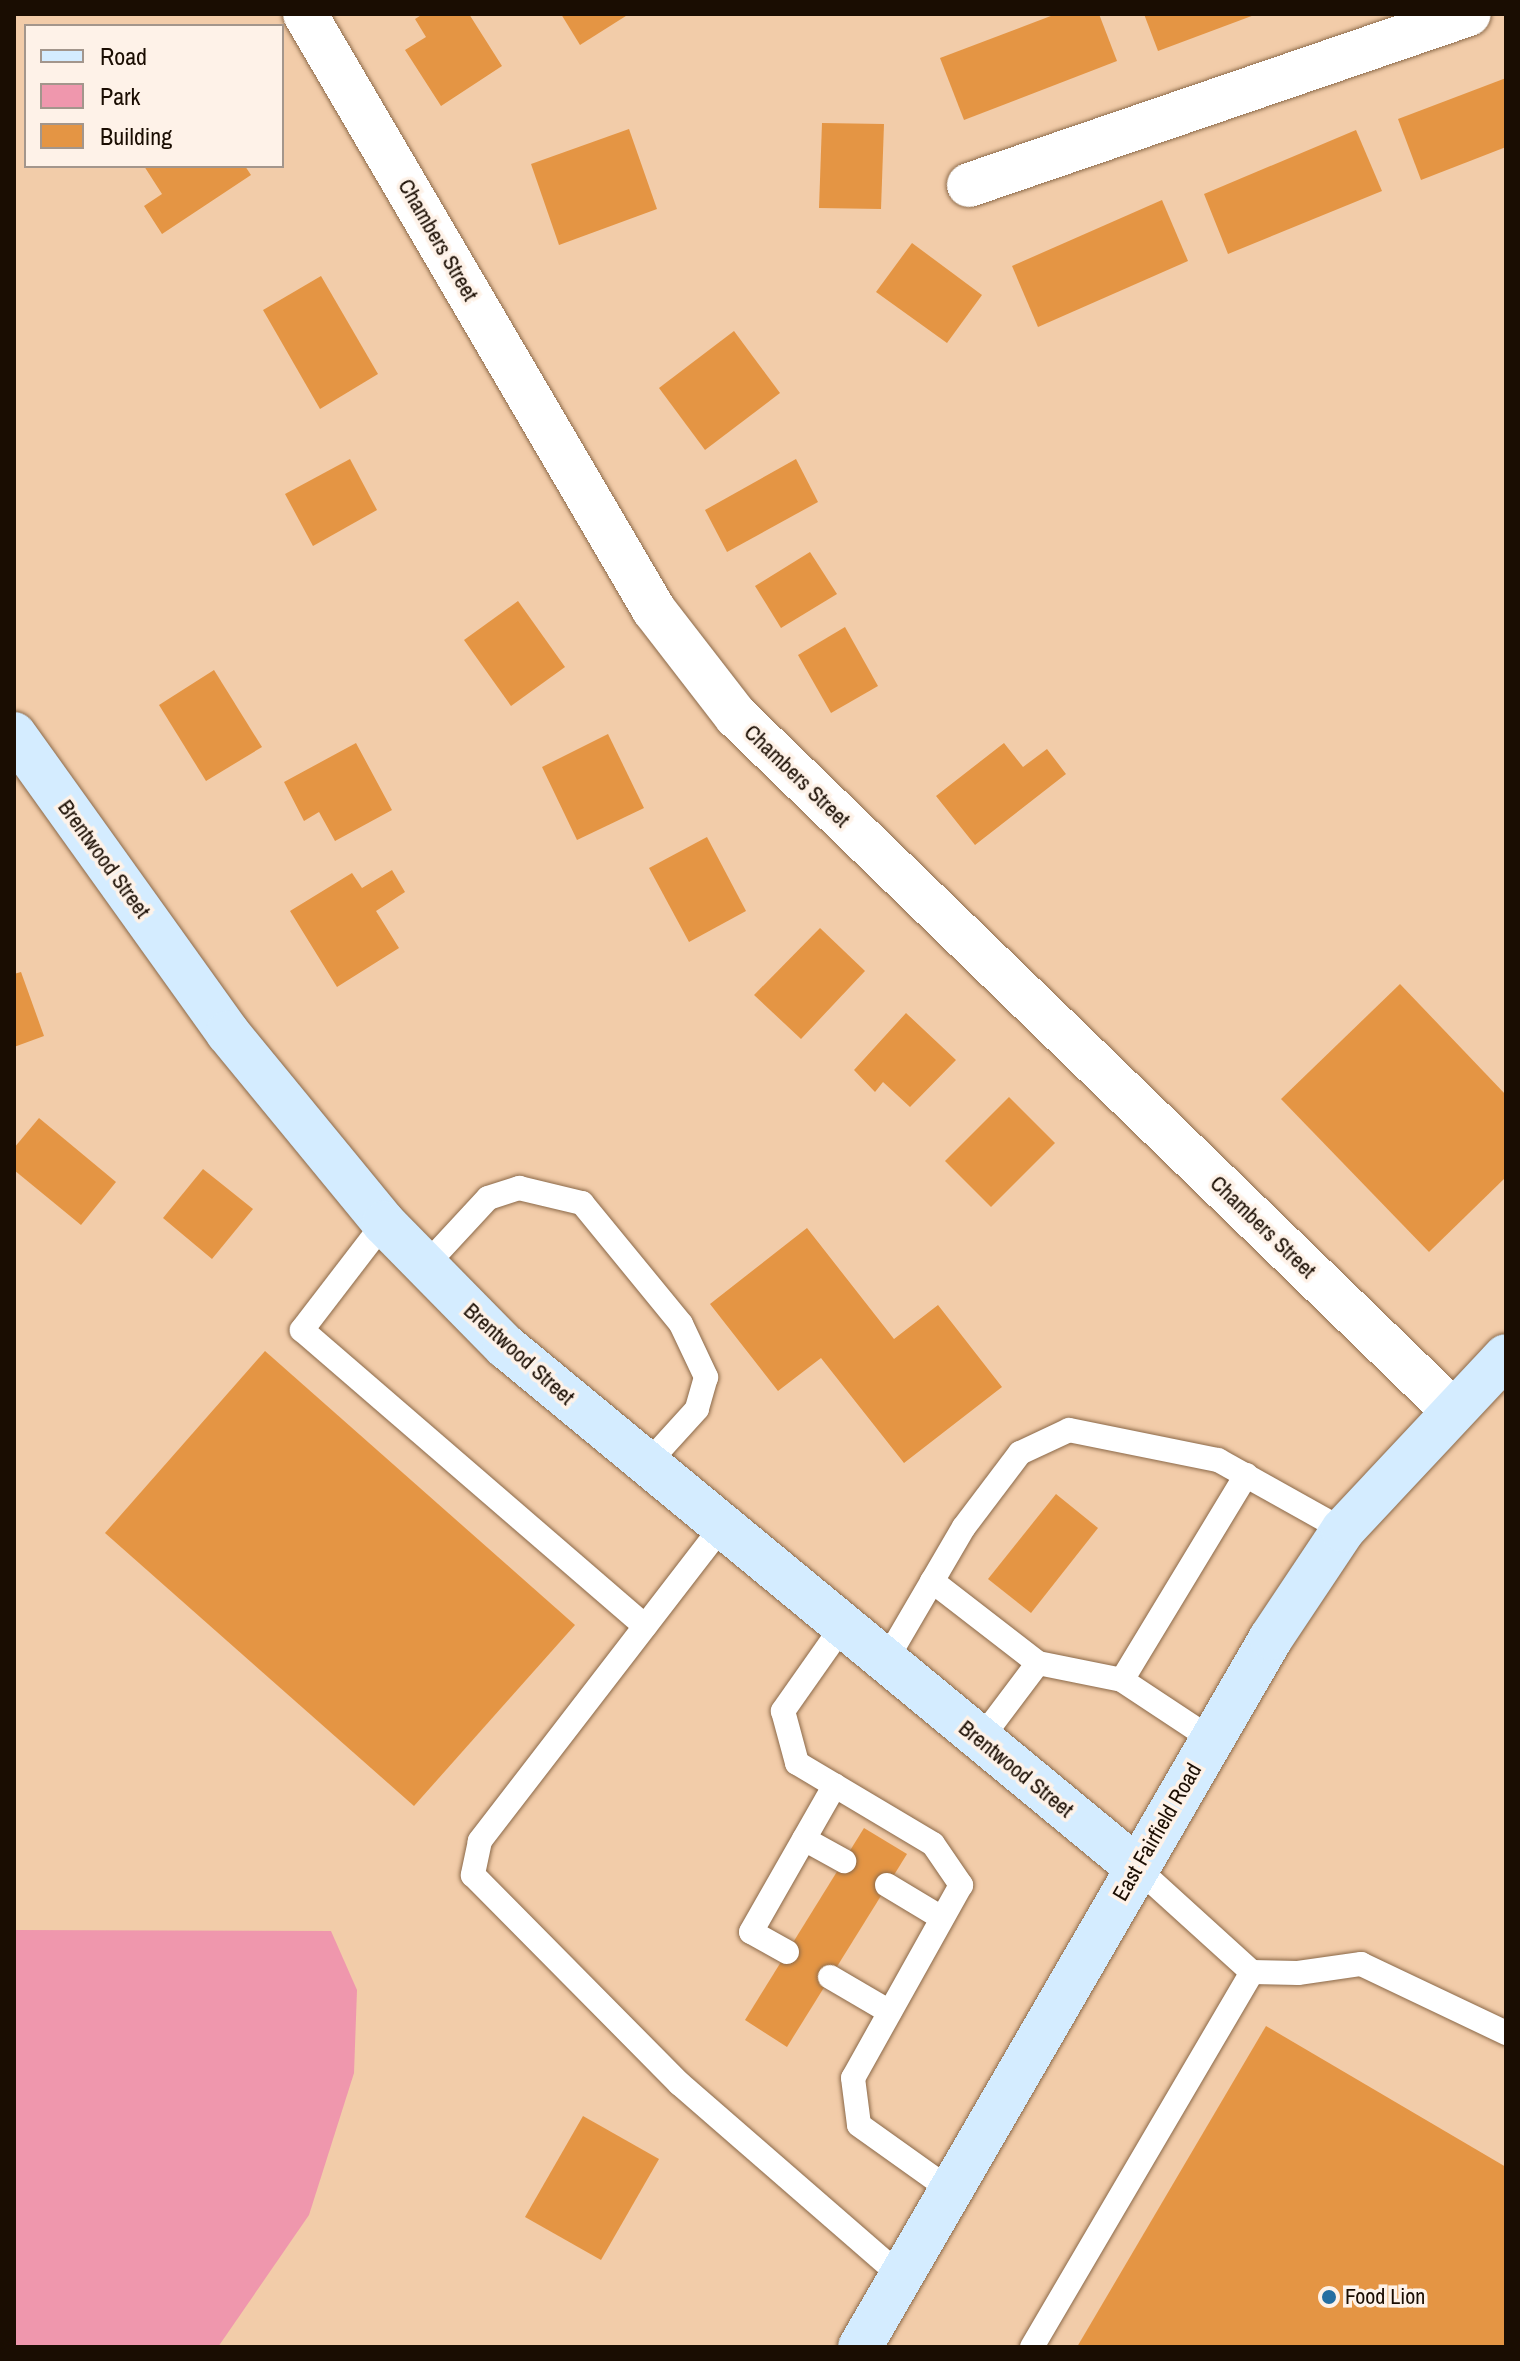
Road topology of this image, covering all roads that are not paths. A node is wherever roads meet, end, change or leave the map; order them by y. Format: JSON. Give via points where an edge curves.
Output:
{"nodes":[{"id":1,"x":305,"y":14,"type":"edge"},
{"id":2,"x":1469,"y":14,"type":"edge"},
{"id":3,"x":969,"y":185,"type":"dead end"},
{"id":4,"x":14,"y":734,"type":"edge"},
{"id":5,"x":384,"y":1223,"type":"junction"},
{"id":6,"x":426,"y":1265,"type":"junction"},
{"id":7,"x":1506,"y":1356,"type":"edge"},
{"id":8,"x":1451,"y":1409,"type":"junction"},
{"id":9,"x":646,"y":1465,"type":"junction"},
{"id":10,"x":1246,"y":1475,"type":"junction"},
{"id":11,"x":720,"y":1529,"type":"junction"},
{"id":12,"x":1343,"y":1530,"type":"junction"},
{"id":13,"x":932,"y":1581,"type":"junction"},
{"id":14,"x":645,"y":1626,"type":"junction"},
{"id":15,"x":842,"y":1627,"type":"junction"},
{"id":16,"x":885,"y":1662,"type":"junction"},
{"id":17,"x":1038,"y":1663,"type":"junction"},
{"id":18,"x":1122,"y":1680,"type":"junction"},
{"id":19,"x":1211,"y":1739,"type":"junction"},
{"id":20,"x":980,"y":1740,"type":"junction"},
{"id":21,"x":835,"y":1785,"type":"junction"},
{"id":22,"x":804,"y":1839,"type":"junction"},
{"id":23,"x":844,"y":1861,"type":"dead end"},
{"id":24,"x":1136,"y":1867,"type":"junction"},
{"id":25,"x":887,"y":1885,"type":"dead end"},
{"id":26,"x":942,"y":1918,"type":"junction"},
{"id":27,"x":787,"y":1952,"type":"dead end"},
{"id":28,"x":1252,"y":1972,"type":"junction"},
{"id":29,"x":830,"y":1977,"type":"dead end"},
{"id":30,"x":890,"y":2012,"type":"junction"},
{"id":31,"x":1506,"y":2033,"type":"edge"},
{"id":32,"x":950,"y":2190,"type":"junction"},
{"id":33,"x":901,"y":2276,"type":"junction"},
{"id":34,"x":860,"y":2347,"type":"edge"},
{"id":35,"x":1032,"y":2347,"type":"edge"}],
"edges":[{"from":1,"to":8,"type":"street","name":"Chambers Street","via":[[654,610],[736,716]]},
{"from":2,"to":3,"type":"street"},
{"from":4,"to":5,"type":"main road","name":"Brentwood Street","via":[[228,1033]]},
{"from":5,"to":6,"type":"main road","name":"Brentwood Street"},
{"from":5,"to":14,"type":"lane","via":[[302,1330]]},
{"from":6,"to":9,"type":"main road","name":"Brentwood Street","via":[[505,1346]]},
{"from":6,"to":9,"type":"lane","via":[[488,1198],[519,1188],[582,1203],[681,1324],[706,1377],[697,1409]]},
{"from":7,"to":8,"type":"main road","name":"East Fairfield Road"},
{"from":8,"to":12,"type":"main road","name":"East Fairfield Road"},
{"from":9,"to":11,"type":"main road","name":"Brentwood Street"},
{"from":10,"to":12,"type":"lane"},
{"from":10,"to":13,"type":"lane","via":[[1218,1460],[1069,1430],[1020,1453],[964,1527]]},
{"from":10,"to":18,"type":"lane"},
{"from":11,"to":14,"type":"lane"},
{"from":11,"to":15,"type":"main road","name":"Brentwood Street"},
{"from":12,"to":19,"type":"main road","name":"East Fairfield Road"},
{"from":13,"to":16,"type":"lane"},
{"from":13,"to":17,"type":"lane"},
{"from":14,"to":33,"type":"lane","via":[[480,1841],[473,1875],[680,2084]]},
{"from":15,"to":16,"type":"main road","name":"Brentwood Street"},
{"from":15,"to":21,"type":"lane","via":[[783,1711],[797,1763]]},
{"from":16,"to":20,"type":"main road","name":"Brentwood Street"},
{"from":17,"to":18,"type":"lane"},
{"from":17,"to":20,"type":"lane"},
{"from":18,"to":19,"type":"lane"},
{"from":19,"to":24,"type":"main road","name":"East Fairfield Road"},
{"from":20,"to":24,"type":"main road","name":"Brentwood Street"},
{"from":21,"to":22,"type":"lane"},
{"from":21,"to":26,"type":"lane","via":[[933,1844],[961,1885]]},
{"from":22,"to":23,"type":"lane"},
{"from":22,"to":27,"type":"lane","via":[[751,1932]]},
{"from":24,"to":28,"type":"lane"},
{"from":24,"to":32,"type":"main road","name":"East Fairfield Road"},
{"from":25,"to":26,"type":"lane"},
{"from":26,"to":30,"type":"lane"},
{"from":28,"to":31,"type":"lane","via":[[1298,1973],[1361,1964]]},
{"from":28,"to":35,"type":"lane"},
{"from":29,"to":30,"type":"lane"},
{"from":30,"to":32,"type":"lane","via":[[853,2078],[859,2125]]},
{"from":32,"to":33,"type":"main road","name":"East Fairfield Road"},
{"from":33,"to":34,"type":"main road","name":"East Fairfield Road"}]}
